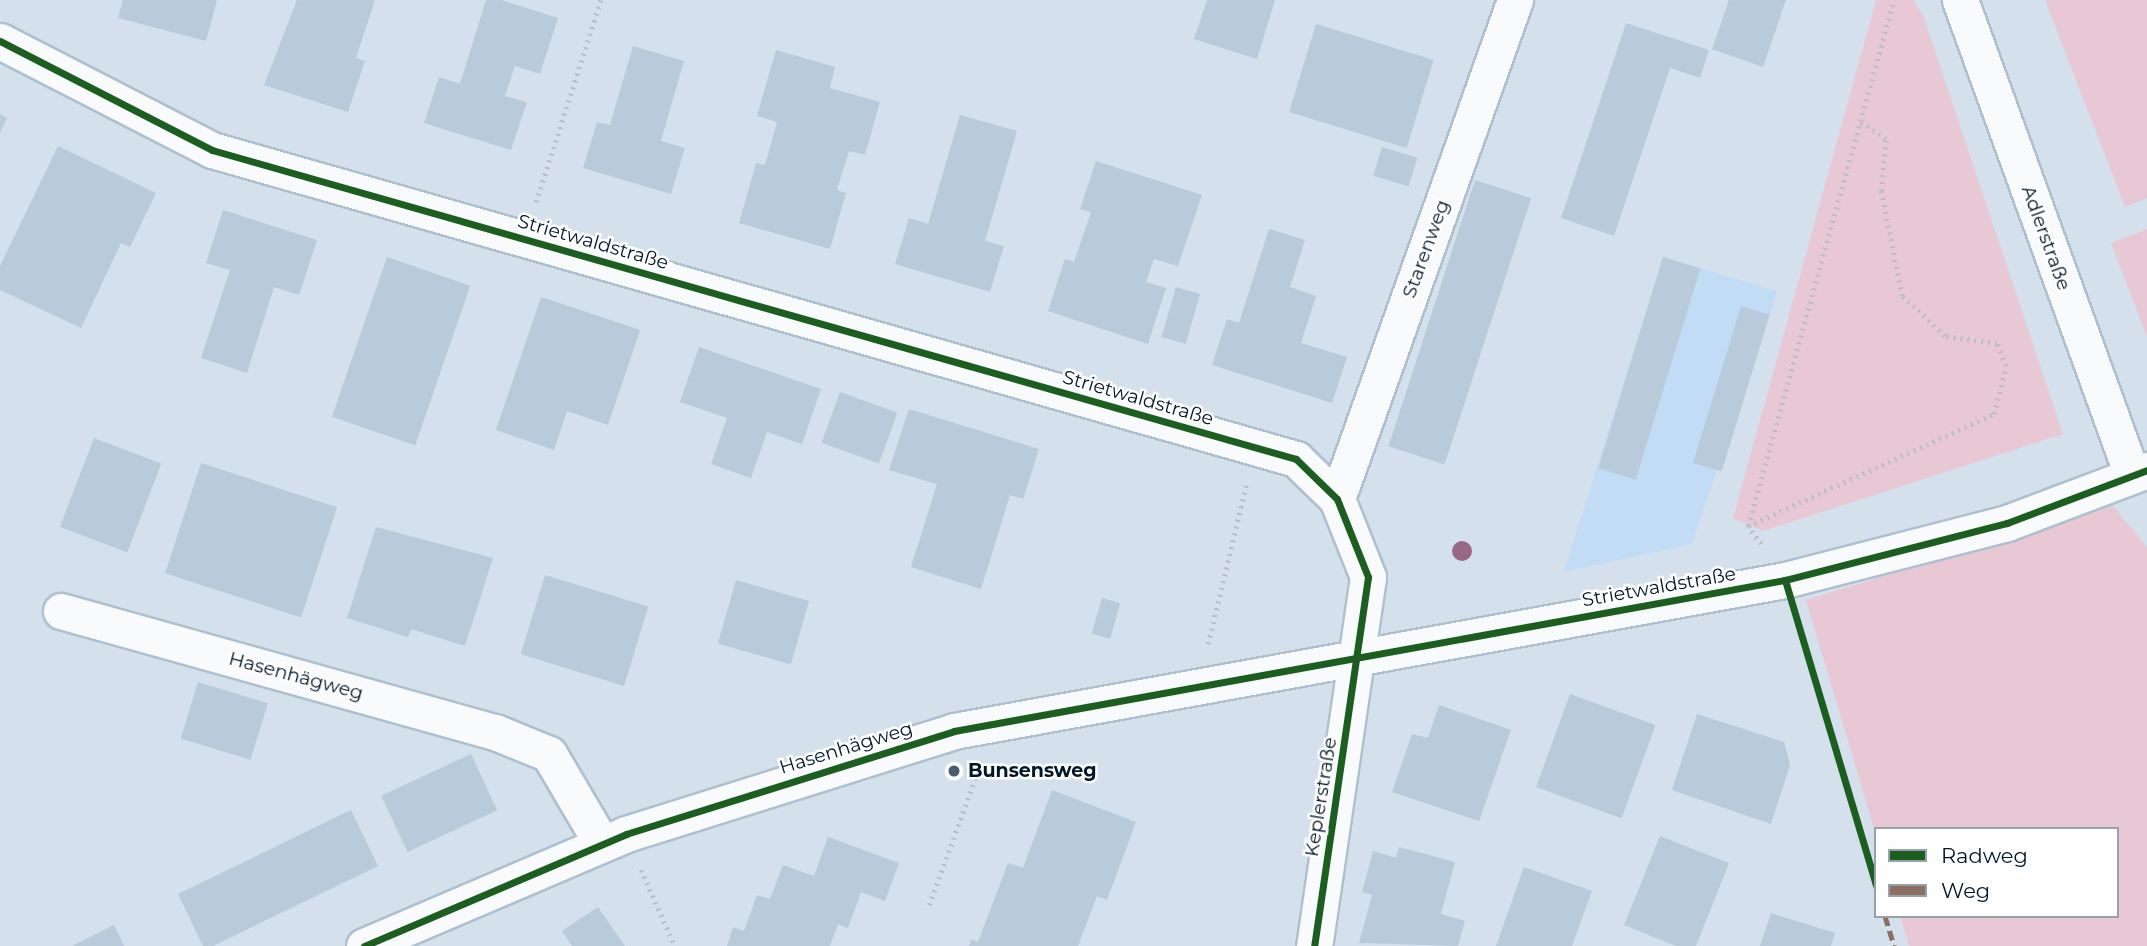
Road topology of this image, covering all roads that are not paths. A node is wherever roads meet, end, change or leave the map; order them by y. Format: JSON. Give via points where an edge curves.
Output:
{"nodes":[{"id":1,"x":1515,"y":0,"type":"edge"},
{"id":2,"x":1960,"y":0,"type":"edge"},
{"id":3,"x":0,"y":41,"type":"edge"},
{"id":4,"x":2139,"y":473,"type":"edge"},
{"id":5,"x":1337,"y":499,"type":"junction"},
{"id":6,"x":61,"y":611,"type":"dead end"},
{"id":7,"x":1360,"y":654,"type":"junction"},
{"id":8,"x":614,"y":839,"type":"junction"},
{"id":9,"x":364,"y":946,"type":"edge"},
{"id":10,"x":1314,"y":946,"type":"edge"}],
"edges":[{"from":1,"to":5,"type":"street","name":"Starenweg"},
{"from":2,"to":4,"type":"street","name":"Adlerstraße"},
{"from":3,"to":5,"type":"street","name":"Strietwaldstraße","via":[[212,150],[1296,459]]},
{"from":4,"to":7,"type":"street","name":"Strietwaldstraße","via":[[2007,523],[1784,580]]},
{"from":5,"to":7,"type":"street","name":"Strietwaldstraße","via":[[1368,578]]},
{"from":6,"to":8,"type":"street","name":"Hasenhägweg","via":[[495,732],[549,754]]},
{"from":7,"to":8,"type":"street","name":"Hasenhägweg","via":[[954,731]]},
{"from":7,"to":10,"type":"street","name":"Keplerstraße"},
{"from":8,"to":9,"type":"street","name":"Hasenhägweg"}]}
